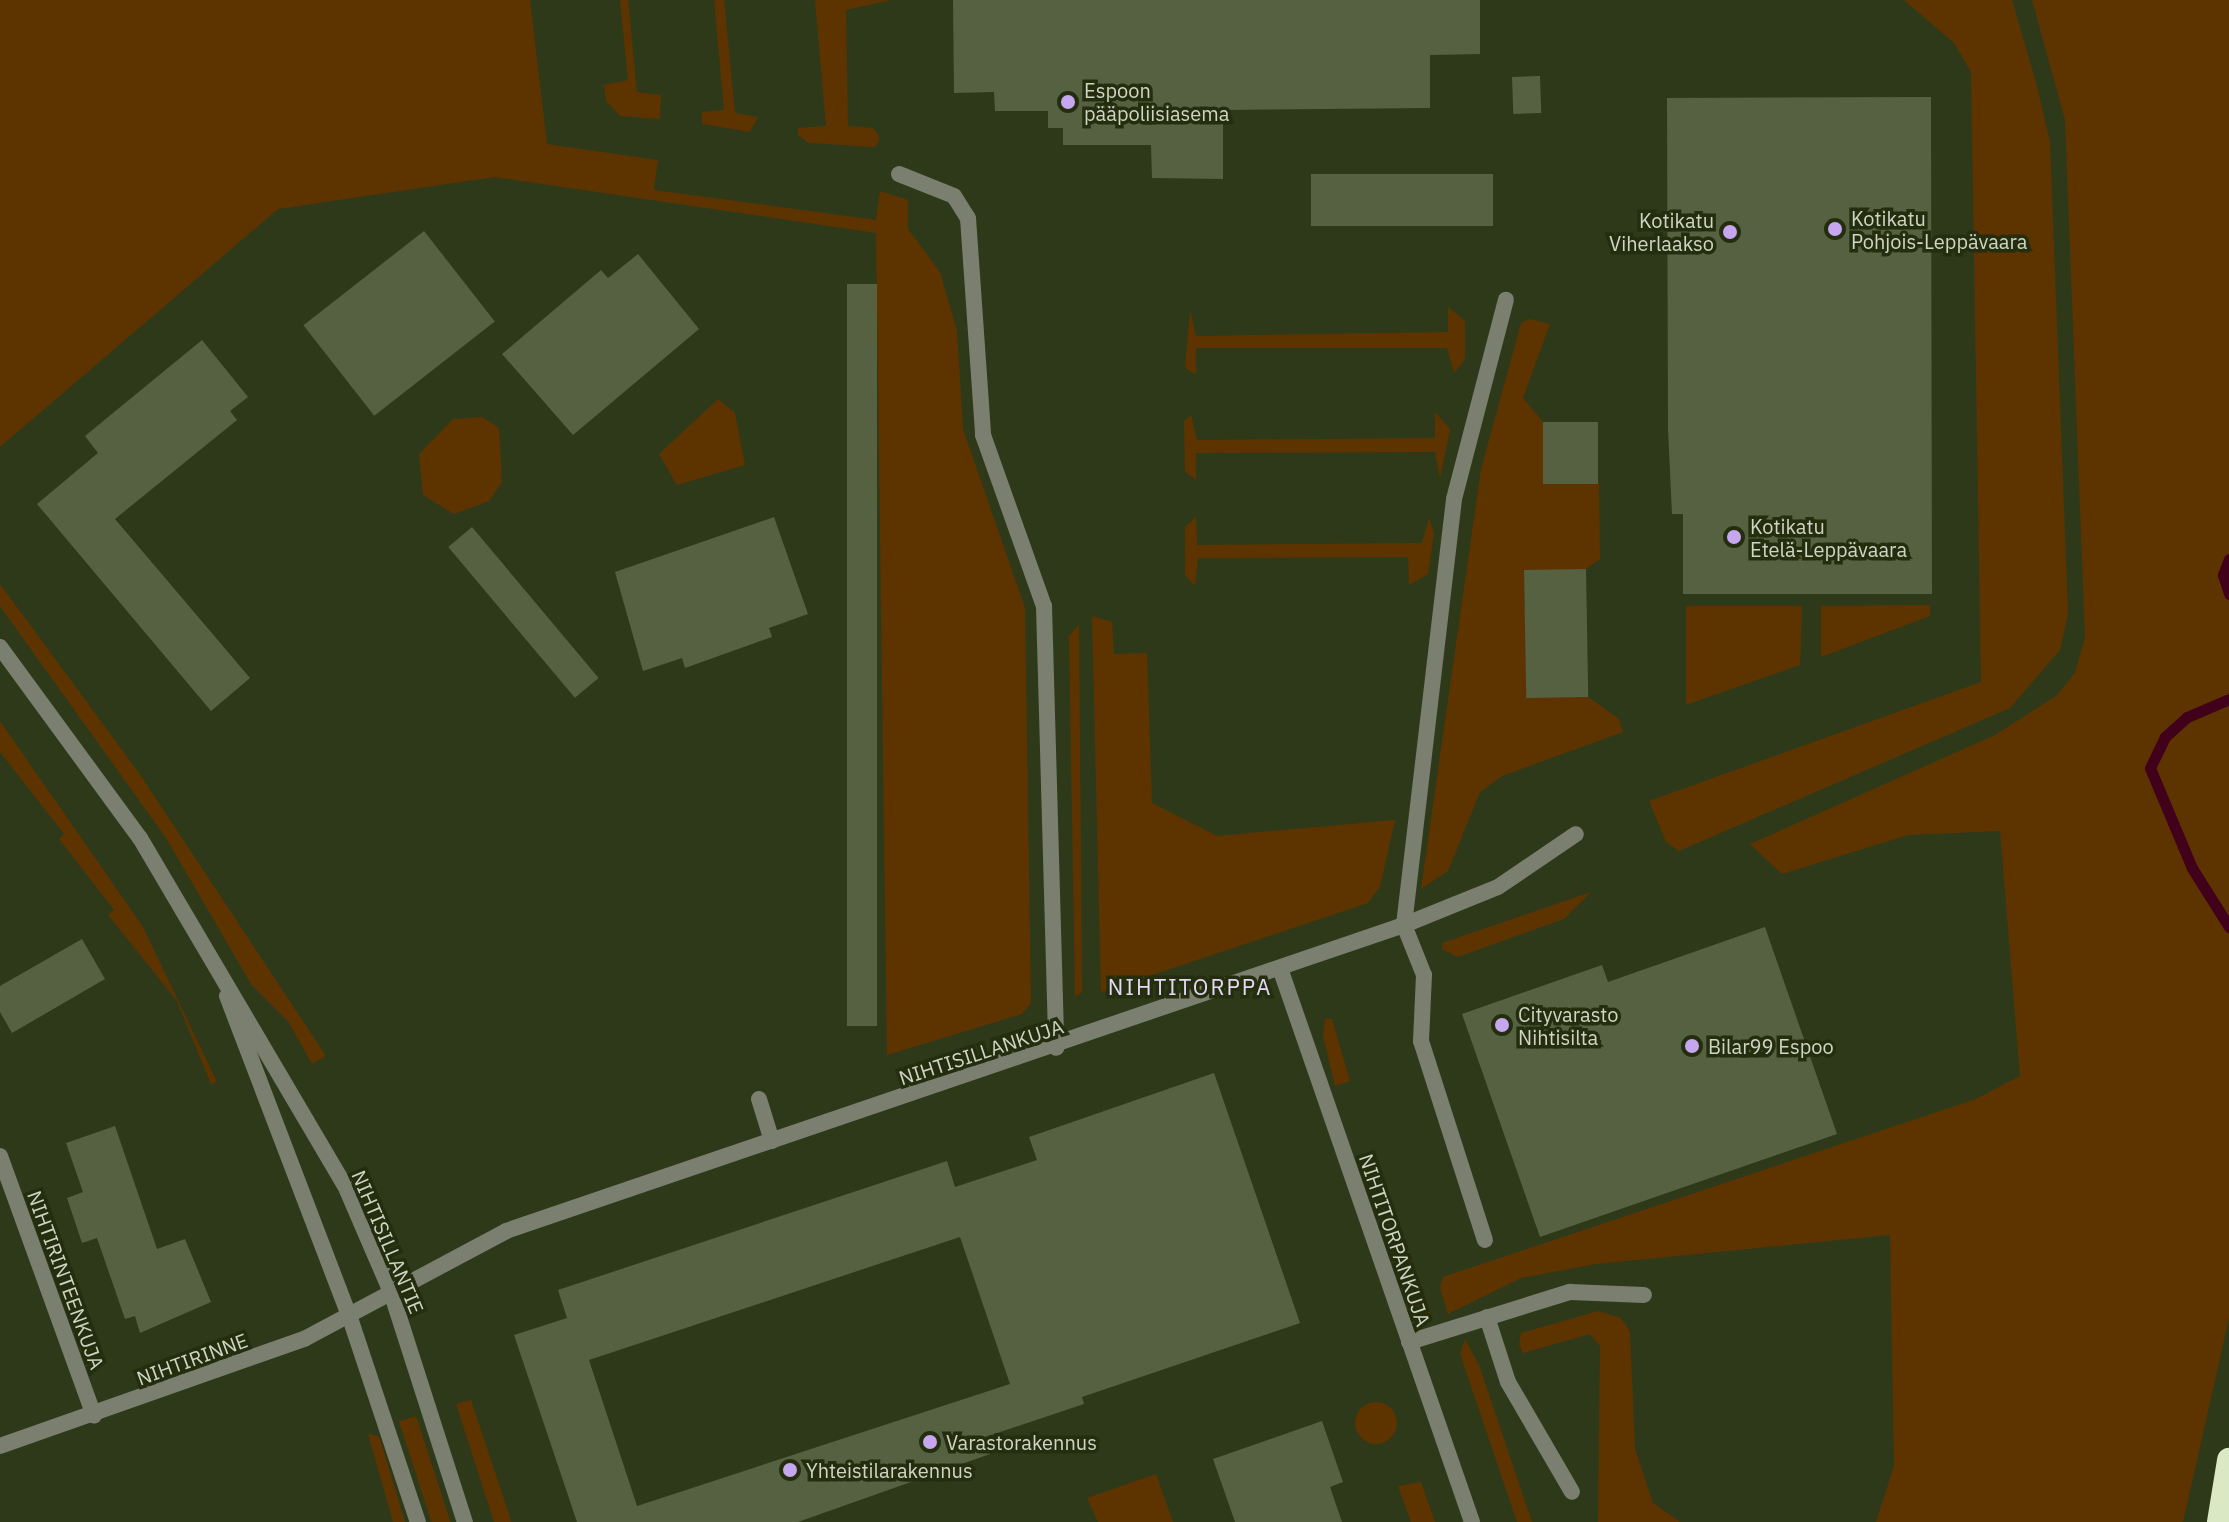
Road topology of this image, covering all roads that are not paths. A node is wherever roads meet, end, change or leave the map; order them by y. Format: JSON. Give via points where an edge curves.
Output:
{"nodes":[{"id":1,"x":899,"y":174,"type":"dead end"},
{"id":2,"x":1506,"y":300,"type":"dead end"},
{"id":3,"x":0,"y":647,"type":"edge"},
{"id":4,"x":1576,"y":834,"type":"dead end"},
{"id":5,"x":1404,"y":925,"type":"junction"},
{"id":6,"x":211,"y":953,"type":"junction"},
{"id":7,"x":1281,"y":971,"type":"junction"},
{"id":8,"x":1056,"y":1048,"type":"junction"},
{"id":9,"x":759,"y":1099,"type":"dead end"},
{"id":10,"x":772,"y":1141,"type":"junction"},
{"id":11,"x":0,"y":1156,"type":"edge"},
{"id":12,"x":1485,"y":1240,"type":"dead end"},
{"id":13,"x":391,"y":1292,"type":"junction"},
{"id":14,"x":1644,"y":1295,"type":"dead end"},
{"id":15,"x":349,"y":1315,"type":"junction"},
{"id":16,"x":1487,"y":1317,"type":"junction"},
{"id":17,"x":1409,"y":1342,"type":"junction"},
{"id":18,"x":94,"y":1416,"type":"junction"},
{"id":19,"x":0,"y":1446,"type":"edge"},
{"id":20,"x":2229,"y":1460,"type":"edge"},
{"id":21,"x":1572,"y":1492,"type":"dead end"},
{"id":22,"x":418,"y":1522,"type":"edge"},
{"id":23,"x":465,"y":1522,"type":"edge"},
{"id":24,"x":1472,"y":1522,"type":"edge"},
{"id":25,"x":2219,"y":1522,"type":"edge"}],
"edges":[{"from":1,"to":8,"type":"street","via":[[954,196],[968,218],[983,435],[1044,606]]},
{"from":2,"to":5,"type":"street","via":[[1454,499]]},
{"from":3,"to":6,"type":"street","name":"NIHTISILLANTIE","via":[[140,838]]},
{"from":4,"to":5,"type":"street","name":"NIHTISILLANKUJA","via":[[1498,887]]},
{"from":5,"to":7,"type":"street","name":"NIHTISILLANKUJA"},
{"from":5,"to":12,"type":"street","via":[[1424,975],[1421,1041]]},
{"from":6,"to":13,"type":"street","name":"NIHTISILLANTIE","via":[[347,1190]]},
{"from":6,"to":15,"type":"street","name":"NIHTISILLANTIE"},
{"from":7,"to":8,"type":"street","name":"NIHTISILLANKUJA"},
{"from":7,"to":17,"type":"street","name":"NIHTITORPANKUJA"},
{"from":8,"to":10,"type":"street","name":"NIHTISILLANKUJA"},
{"from":9,"to":10,"type":"street"},
{"from":10,"to":13,"type":"street","name":"NIHTISILLANKUJA","via":[[506,1231]]},
{"from":11,"to":18,"type":"street","name":"NIHTIRINTEENKUJA"},
{"from":13,"to":15,"type":"street","name":"NIHTIRINNE"},
{"from":13,"to":23,"type":"street","name":"NIHTISILLANTIE"},
{"from":14,"to":16,"type":"street","via":[[1570,1292]]},
{"from":15,"to":18,"type":"street","name":"NIHTIRINNE"},
{"from":15,"to":22,"type":"street","name":"NIHTISILLANTIE"},
{"from":16,"to":17,"type":"street"},
{"from":16,"to":21,"type":"street","via":[[1508,1382]]},
{"from":17,"to":24,"type":"street","name":"NIHTITORPANKUJA"},
{"from":18,"to":19,"type":"street","name":"NIHTIRINNE"},
{"from":20,"to":25,"type":"highway"}]}
